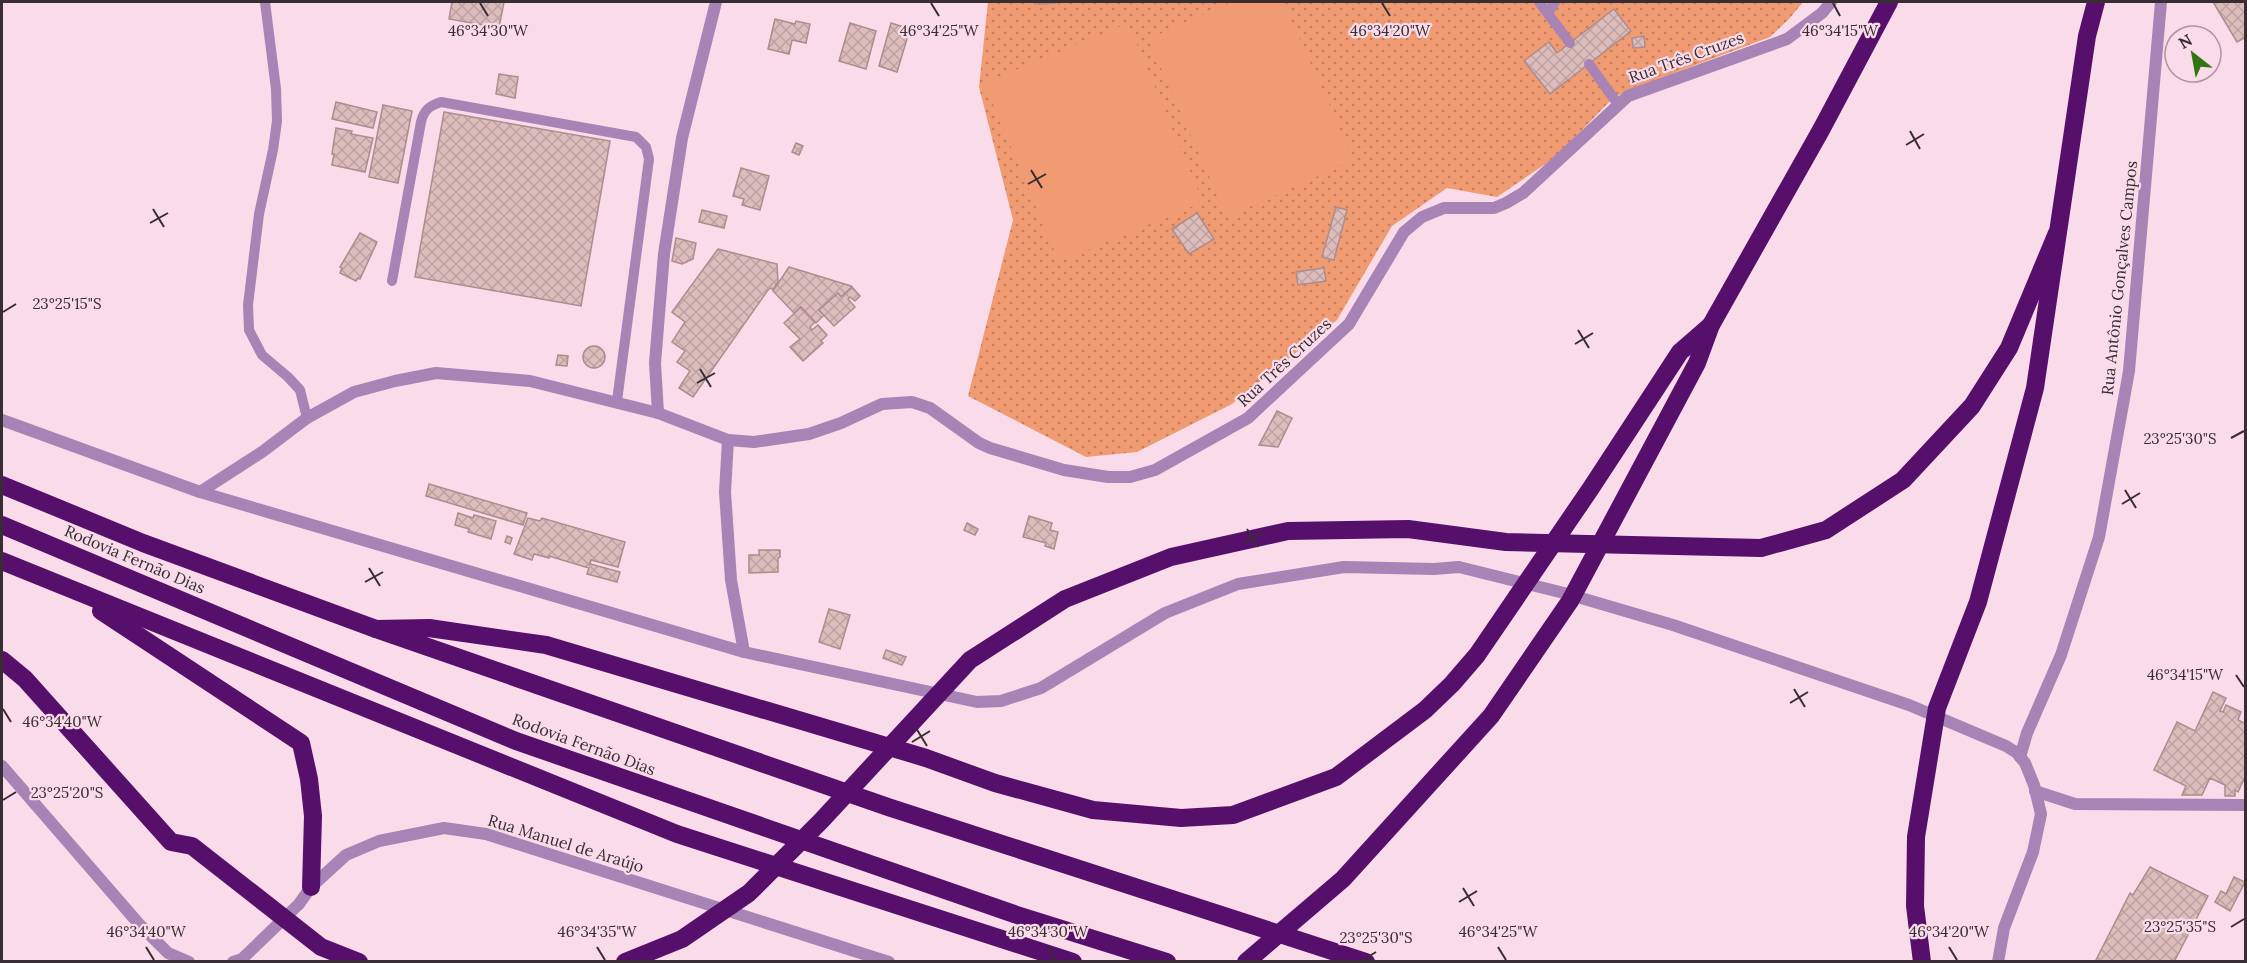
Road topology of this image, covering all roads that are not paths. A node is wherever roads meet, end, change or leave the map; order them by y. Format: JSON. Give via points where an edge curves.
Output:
{"nodes":[{"id":1,"x":265,"y":2,"type":"edge"},
{"id":2,"x":716,"y":2,"type":"edge"},
{"id":3,"x":1539,"y":2,"type":"edge"},
{"id":4,"x":1555,"y":2,"type":"edge"},
{"id":5,"x":1831,"y":2,"type":"edge"},
{"id":6,"x":1889,"y":2,"type":"edge"},
{"id":7,"x":2096,"y":2,"type":"edge"},
{"id":8,"x":2161,"y":2,"type":"edge"},
{"id":9,"x":1548,"y":13,"type":"junction"},
{"id":10,"x":1570,"y":44,"type":"dead end"},
{"id":11,"x":1589,"y":64,"type":"dead end"},
{"id":12,"x":1617,"y":103,"type":"junction"},
{"id":13,"x":2057,"y":234,"type":"junction"},
{"id":14,"x":392,"y":281,"type":"dead end"},
{"id":15,"x":1711,"y":325,"type":"junction"},
{"id":16,"x":617,"y":401,"type":"junction"},
{"id":17,"x":658,"y":412,"type":"junction"},
{"id":18,"x":307,"y":418,"type":"junction"},
{"id":19,"x":2,"y":420,"type":"edge"},
{"id":20,"x":728,"y":440,"type":"junction"},
{"id":21,"x":2,"y":485,"type":"edge"},
{"id":22,"x":200,"y":492,"type":"junction"},
{"id":23,"x":2,"y":525,"type":"edge"},
{"id":24,"x":2,"y":561,"type":"edge"},
{"id":25,"x":61,"y":585,"type":"junction"},
{"id":26,"x":376,"y":629,"type":"junction"},
{"id":27,"x":744,"y":652,"type":"junction"},
{"id":28,"x":2,"y":660,"type":"edge"},
{"id":29,"x":2020,"y":757,"type":"junction"},
{"id":30,"x":2,"y":766,"type":"edge"},
{"id":31,"x":2035,"y":791,"type":"junction"},
{"id":32,"x":2246,"y":805,"type":"edge"},
{"id":33,"x":311,"y":887,"type":"junction"},
{"id":34,"x":166,"y":957,"type":"edge"},
{"id":35,"x":860,"y":958,"type":"edge"},
{"id":36,"x":189,"y":962,"type":"edge"},
{"id":37,"x":233,"y":962,"type":"edge"},
{"id":38,"x":358,"y":962,"type":"edge"},
{"id":39,"x":625,"y":962,"type":"edge"},
{"id":40,"x":889,"y":962,"type":"edge"},
{"id":41,"x":1073,"y":962,"type":"edge"},
{"id":42,"x":1167,"y":962,"type":"edge"},
{"id":43,"x":1246,"y":962,"type":"edge"},
{"id":44,"x":1366,"y":962,"type":"edge"},
{"id":45,"x":1922,"y":962,"type":"edge"},
{"id":46,"x":1998,"y":962,"type":"edge"}],
"edges":[{"from":1,"to":18,"type":"lane","via":[[277,121],[259,214],[248,305],[249,330],[262,355],[300,390]]},
{"from":2,"to":17,"type":"street","via":[[682,138],[664,254],[655,363]]},
{"from":3,"to":9,"type":"lane"},
{"from":4,"to":9,"type":"lane"},
{"from":5,"to":12,"type":"street","name":"Rua Três Cruzes","via":[[1787,39]]},
{"from":6,"to":15,"type":"highway"},
{"from":7,"to":13,"type":"highway","via":[[2087,36]]},
{"from":8,"to":29,"type":"street","name":"Rua Antônio Gonçalves Campos","via":[[2129,371],[2099,537],[2061,656]]},
{"from":9,"to":10,"type":"lane"},
{"from":11,"to":12,"type":"lane"},
{"from":12,"to":20,"type":"street","name":"Rua Três Cruzes","via":[[1523,193],[1506,204],[1494,208],[1444,208],[1422,217],[1404,232],[1349,324],[1248,418],[1155,470],[1130,477],[1108,477],[1064,470],[979,443],[930,408],[912,402],[882,404],[809,434],[754,442]]},
{"from":13,"to":39,"type":"highway","via":[[2009,348],[1972,406],[1903,480],[1826,530],[1761,548],[1506,542],[1408,529],[1288,531],[1170,557],[1065,599],[969,660],[749,893],[682,939]]},
{"from":13,"to":45,"type":"highway","via":[[2035,388],[1978,602],[1937,708],[1916,837],[1916,906]]},
{"from":14,"to":16,"type":"lane","via":[[423,112],[431,105],[441,102],[636,137],[646,147],[649,159]]},
{"from":15,"to":26,"type":"highway","via":[[1680,352],[1477,655],[1452,684],[1425,710],[1336,777],[1233,815],[1181,818],[1093,810],[546,645],[429,628]]},
{"from":15,"to":43,"type":"highway","via":[[1697,363],[1569,601],[1491,716],[1343,879]]},
{"from":16,"to":17,"type":"street","name":"Rua Três Cruzes"},
{"from":16,"to":18,"type":"street","name":"Rua Três Cruzes","via":[[530,381],[436,374],[354,392]]},
{"from":17,"to":20,"type":"street","name":"Rua Três Cruzes"},
{"from":18,"to":22,"type":"street","name":"Rua Três Cruzes"},
{"from":19,"to":22,"type":"street"},
{"from":20,"to":27,"type":"street","via":[[725,492],[731,580]]},
{"from":21,"to":26,"type":"highway","via":[[143,543]]},
{"from":22,"to":27,"type":"street"},
{"from":23,"to":42,"type":"highway","name":"Rodovia Fernão Dias","via":[[516,741],[1017,915]]},
{"from":24,"to":25,"type":"highway"},
{"from":25,"to":33,"type":"highway","via":[[302,744],[313,816]]},
{"from":25,"to":41,"type":"highway","via":[[677,834]]},
{"from":26,"to":44,"type":"highway","via":[[888,807]]},
{"from":27,"to":29,"type":"street","via":[[977,702],[1001,701],[1041,688],[1165,613],[1238,584],[1344,567],[1459,567],[1673,626],[1909,705],[2006,746]]},
{"from":28,"to":38,"type":"highway","via":[[25,679],[171,842],[192,846],[321,947]]},
{"from":29,"to":31,"type":"street"},
{"from":30,"to":34,"type":"street"},
{"from":31,"to":32,"type":"street","via":[[2075,804]]},
{"from":31,"to":46,"type":"street","via":[[2041,814],[2033,852],[2004,928]]},
{"from":33,"to":35,"type":"street","name":"Rua Manuel de Araújo","via":[[346,855],[379,841],[444,828],[486,834]]},
{"from":33,"to":37,"type":"street","name":"Rua Manuel de Araújo","via":[[299,904],[242,959]]},
{"from":34,"to":36,"type":"street"},
{"from":35,"to":40,"type":"street","name":"Rua Manuel de Araújo"}]}
